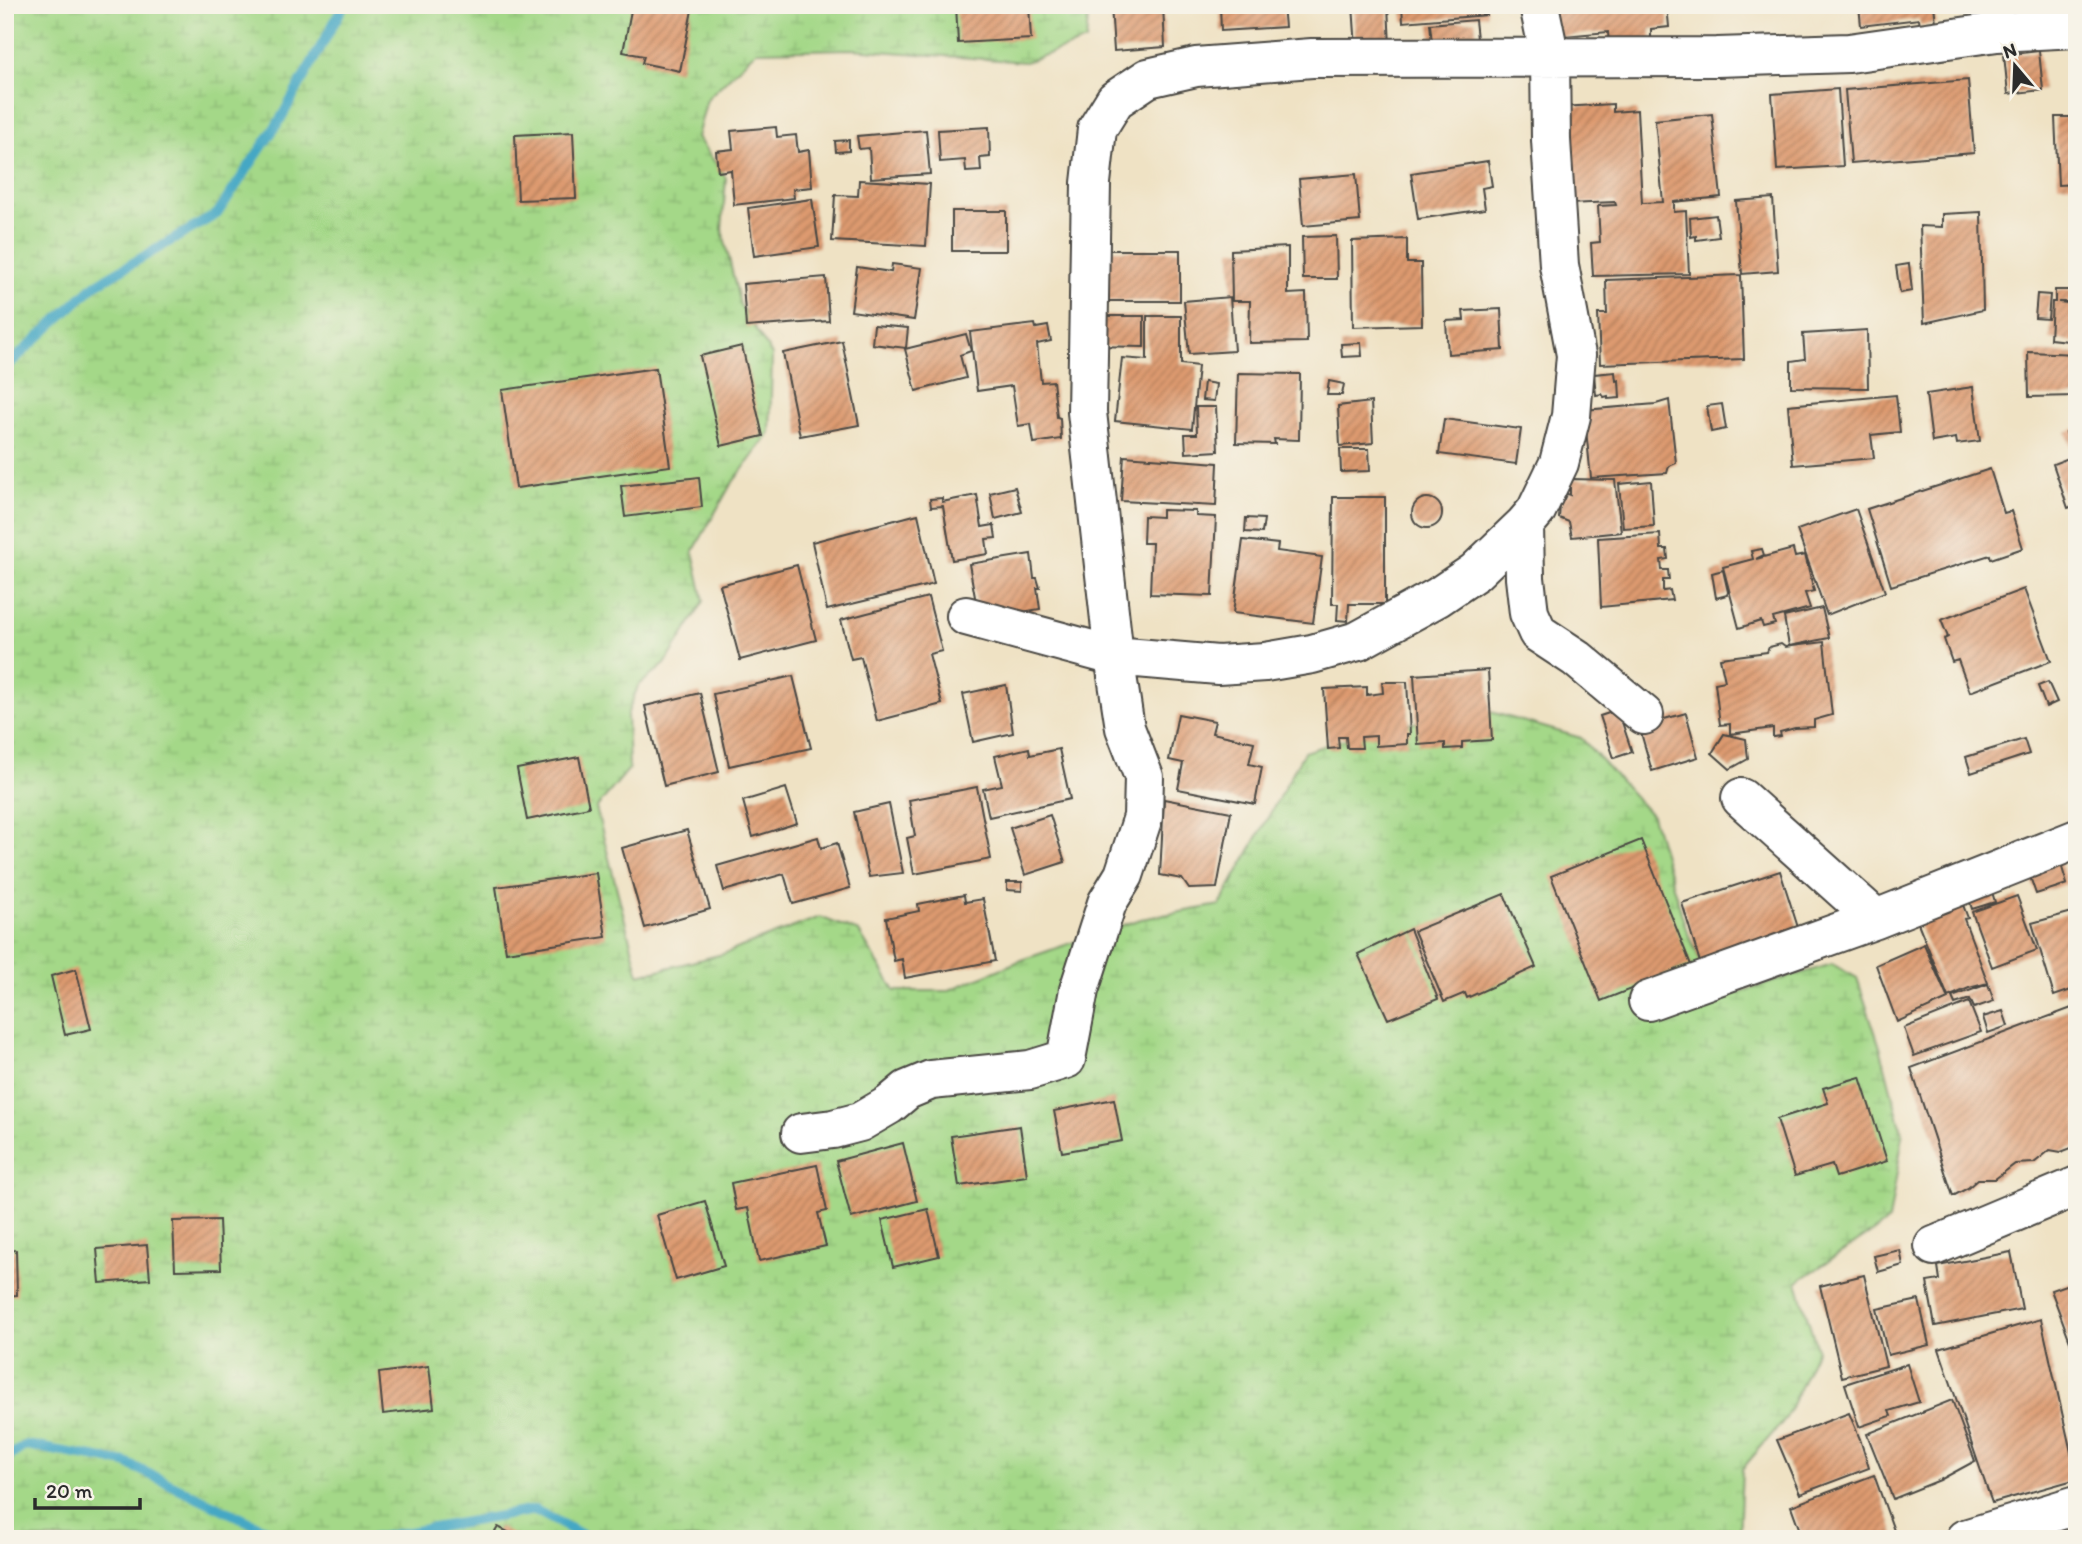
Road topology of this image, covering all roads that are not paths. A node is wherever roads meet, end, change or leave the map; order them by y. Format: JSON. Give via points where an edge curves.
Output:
{"nodes":[{"id":1,"x":1539,"y":5,"type":"edge"},
{"id":2,"x":1996,"y":19,"type":"edge"},
{"id":3,"x":2077,"y":27,"type":"edge"},
{"id":4,"x":1550,"y":58,"type":"junction"},
{"id":5,"x":1524,"y":525,"type":"junction"},
{"id":6,"x":966,"y":616,"type":"dead end"},
{"id":7,"x":1114,"y":656,"type":"junction"},
{"id":8,"x":1644,"y":716,"type":"dead end"},
{"id":9,"x":1741,"y":798,"type":"dead end"},
{"id":10,"x":2077,"y":839,"type":"edge"},
{"id":11,"x":1876,"y":919,"type":"junction"},
{"id":12,"x":1648,"y":1000,"type":"dead end"},
{"id":13,"x":801,"y":1133,"type":"dead end"},
{"id":14,"x":2077,"y":1186,"type":"edge"},
{"id":15,"x":1934,"y":1246,"type":"dead end"},
{"id":16,"x":2077,"y":1505,"type":"edge"},
{"id":17,"x":1965,"y":1539,"type":"edge"}],
"edges":[{"from":1,"to":4,"type":"street"},
{"from":2,"to":3,"type":"street"},
{"from":2,"to":4,"type":"street","via":[[1849,52]]},
{"from":4,"to":5,"type":"street","via":[[1559,265],[1576,355],[1571,416],[1559,463],[1536,511]]},
{"from":4,"to":7,"type":"street","via":[[1312,58],[1196,67],[1148,78],[1115,100],[1097,129],[1091,183],[1087,412]]},
{"from":5,"to":7,"type":"street","via":[[1475,572],[1358,641],[1312,654],[1218,665]]},
{"from":5,"to":8,"type":"street","via":[[1529,613],[1538,633],[1576,658]]},
{"from":6,"to":7,"type":"street"},
{"from":7,"to":13,"type":"street","via":[[1125,728],[1144,777],[1143,817],[1124,875],[1107,903],[1079,990],[1066,1059],[1030,1070],[931,1080],[907,1090],[860,1122]]},
{"from":9,"to":11,"type":"street"},
{"from":10,"to":11,"type":"street"},
{"from":11,"to":12,"type":"street"},
{"from":14,"to":15,"type":"street"},
{"from":16,"to":17,"type":"street"}]}
